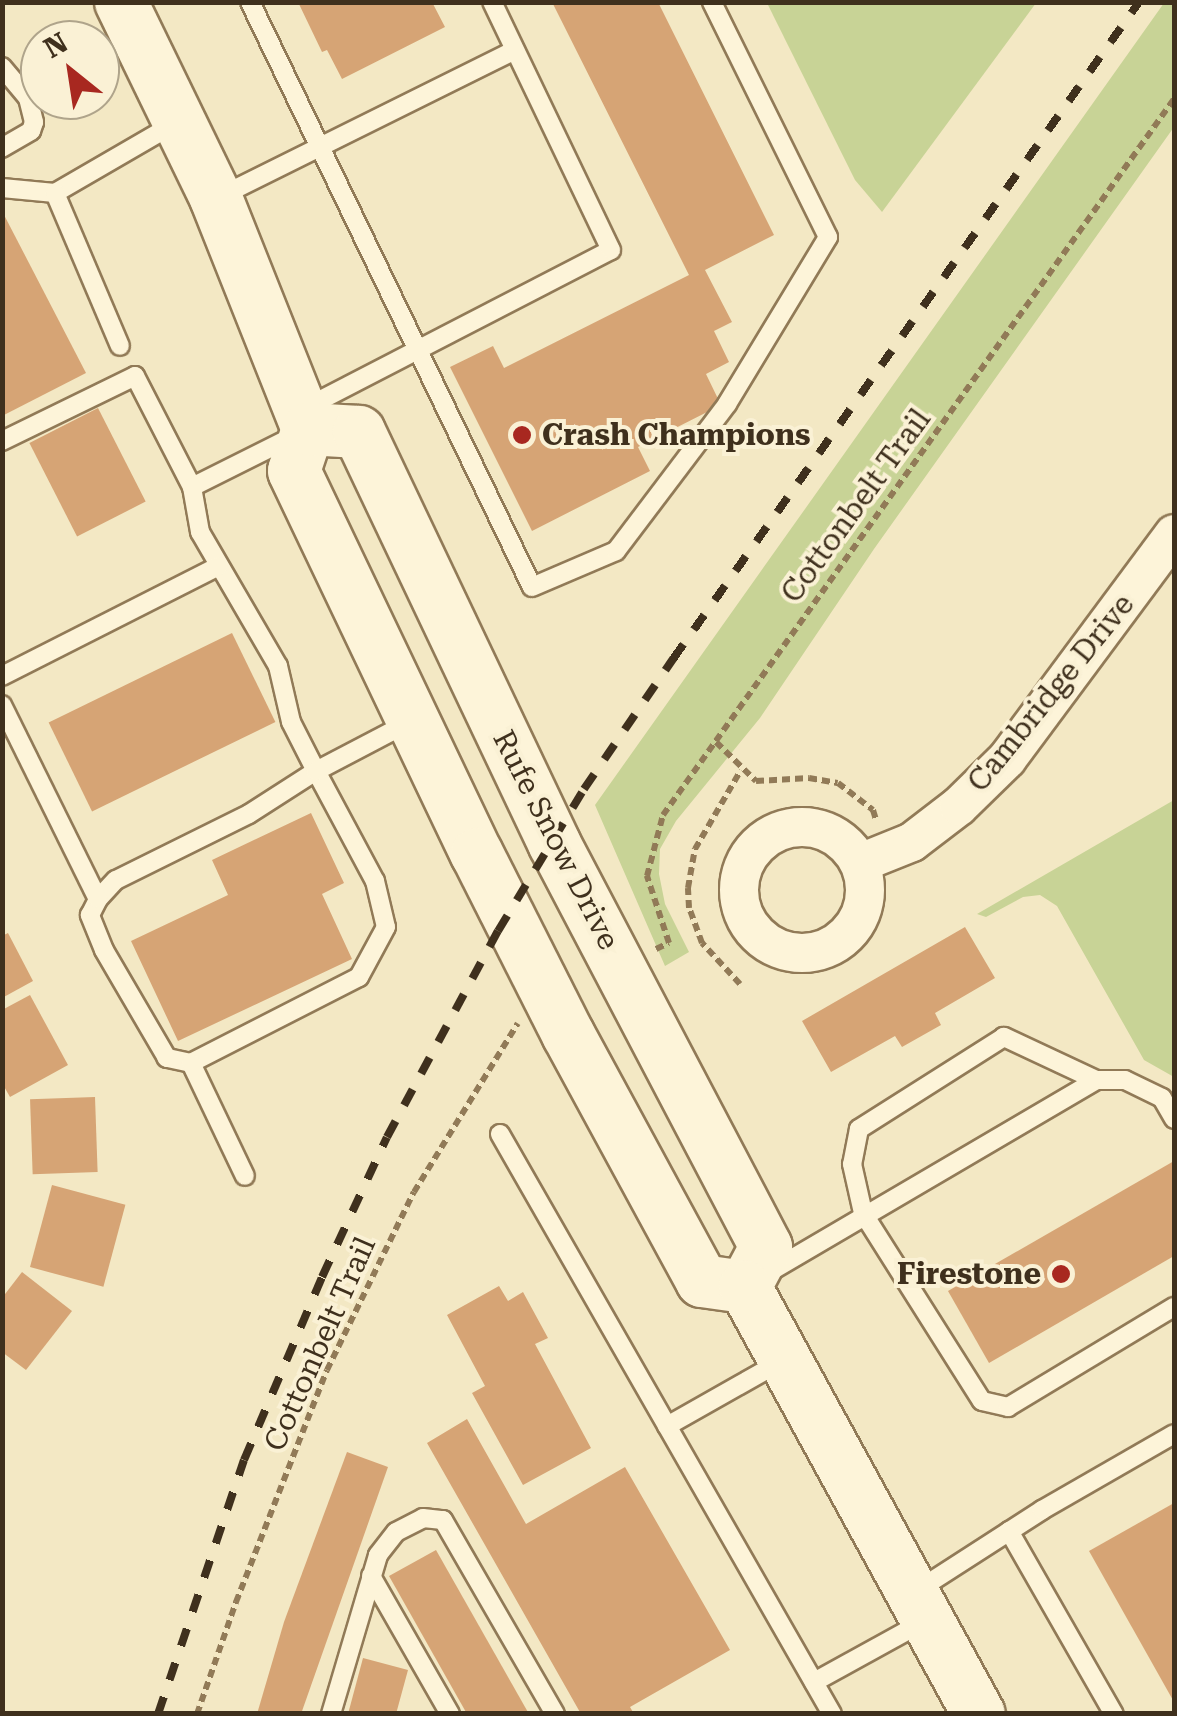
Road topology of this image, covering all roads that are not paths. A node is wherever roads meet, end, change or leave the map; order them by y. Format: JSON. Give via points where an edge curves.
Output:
{"nodes":[{"id":1,"x":121,"y":2,"type":"edge"},
{"id":2,"x":250,"y":2,"type":"edge"},
{"id":3,"x":492,"y":2,"type":"edge"},
{"id":4,"x":712,"y":2,"type":"edge"},
{"id":5,"x":515,"y":50,"type":"junction"},
{"id":6,"x":2,"y":67,"type":"edge"},
{"id":7,"x":179,"y":121,"type":"junction"},
{"id":8,"x":2,"y":148,"type":"edge"},
{"id":9,"x":320,"y":148,"type":"junction"},
{"id":10,"x":2,"y":188,"type":"edge"},
{"id":11,"x":55,"y":193,"type":"junction"},
{"id":12,"x":216,"y":198,"type":"junction"},
{"id":13,"x":120,"y":346,"type":"dead end"},
{"id":14,"x":417,"y":348,"type":"junction"},
{"id":15,"x":304,"y":420,"type":"junction"},
{"id":16,"x":2,"y":441,"type":"edge"},
{"id":17,"x":192,"y":487,"type":"junction"},
{"id":18,"x":1167,"y":559,"type":"edge"},
{"id":19,"x":219,"y":566,"type":"junction"},
{"id":20,"x":2,"y":676,"type":"edge"},
{"id":21,"x":2,"y":705,"type":"edge"},
{"id":22,"x":413,"y":720,"type":"junction"},
{"id":23,"x":316,"y":771,"type":"junction"},
{"id":24,"x":860,"y":863,"type":"dead end"},
{"id":25,"x":98,"y":899,"type":"junction"},
{"id":26,"x":192,"y":1063,"type":"junction"},
{"id":27,"x":1096,"y":1080,"type":"junction"},
{"id":28,"x":1174,"y":1119,"type":"edge"},
{"id":29,"x":500,"y":1134,"type":"dead end"},
{"id":30,"x":244,"y":1176,"type":"dead end"},
{"id":31,"x":863,"y":1213,"type":"junction"},
{"id":32,"x":745,"y":1287,"type":"junction"},
{"id":33,"x":1174,"y":1307,"type":"edge"},
{"id":34,"x":785,"y":1360,"type":"junction"},
{"id":35,"x":667,"y":1426,"type":"junction"},
{"id":36,"x":1174,"y":1434,"type":"edge"},
{"id":37,"x":1008,"y":1531,"type":"junction"},
{"id":38,"x":372,"y":1576,"type":"junction"},
{"id":39,"x":921,"y":1606,"type":"junction"},
{"id":40,"x":814,"y":1682,"type":"junction"},
{"id":41,"x":331,"y":1714,"type":"edge"},
{"id":42,"x":450,"y":1714,"type":"edge"},
{"id":43,"x":555,"y":1714,"type":"edge"},
{"id":44,"x":832,"y":1714,"type":"edge"},
{"id":45,"x":979,"y":1714,"type":"edge"},
{"id":46,"x":1114,"y":1714,"type":"edge"}],
"edges":[{"from":1,"to":7,"type":"main road"},
{"from":2,"to":9,"type":"lane"},
{"from":3,"to":5,"type":"lane"},
{"from":4,"to":14,"type":"lane","via":[[828,237],[727,404],[616,551],[532,587]]},
{"from":5,"to":9,"type":"lane"},
{"from":5,"to":14,"type":"lane","via":[[611,250]]},
{"from":6,"to":8,"type":"lane","via":[[28,98],[34,122],[31,131]]},
{"from":7,"to":11,"type":"lane"},
{"from":7,"to":12,"type":"main road"},
{"from":9,"to":12,"type":"lane"},
{"from":9,"to":14,"type":"lane"},
{"from":10,"to":11,"type":"lane"},
{"from":11,"to":13,"type":"lane"},
{"from":12,"to":15,"type":"main road"},
{"from":14,"to":15,"type":"lane"},
{"from":15,"to":17,"type":"lane"},
{"from":15,"to":22,"type":"main road","via":[[294,471]]},
{"from":15,"to":32,"type":"main road","name":"Rufe Snow Drive","via":[[359,432],[554,843],[766,1247]]},
{"from":16,"to":17,"type":"lane","via":[[135,376]]},
{"from":17,"to":19,"type":"lane","via":[[200,532]]},
{"from":18,"to":24,"type":"street","name":"Cambridge Drive","via":[[1006,759],[959,806],[912,842]]},
{"from":19,"to":20,"type":"lane"},
{"from":19,"to":23,"type":"lane","via":[[278,666],[291,722]]},
{"from":21,"to":25,"type":"lane"},
{"from":22,"to":23,"type":"lane"},
{"from":22,"to":32,"type":"main road","via":[[550,1000],[702,1281]]},
{"from":23,"to":25,"type":"lane","via":[[249,814],[116,880]]},
{"from":23,"to":26,"type":"lane","via":[[375,882],[386,927],[359,978]]},
{"from":25,"to":26,"type":"lane","via":[[90,914],[104,950],[167,1058]]},
{"from":26,"to":30,"type":"lane"},
{"from":27,"to":28,"type":"lane","via":[[1126,1080],[1162,1098]]},
{"from":27,"to":31,"type":"lane"},
{"from":27,"to":31,"type":"lane","via":[[1004,1036],[859,1129],[852,1164]]},
{"from":29,"to":35,"type":"lane"},
{"from":31,"to":32,"type":"lane"},
{"from":31,"to":33,"type":"lane","via":[[982,1401],[1008,1408]]},
{"from":32,"to":34,"type":"main road"},
{"from":34,"to":35,"type":"lane"},
{"from":34,"to":39,"type":"main road"},
{"from":35,"to":40,"type":"lane"},
{"from":36,"to":37,"type":"lane"},
{"from":37,"to":39,"type":"lane"},
{"from":37,"to":46,"type":"lane"},
{"from":38,"to":41,"type":"lane"},
{"from":38,"to":42,"type":"lane"},
{"from":38,"to":43,"type":"lane","via":[[396,1532],[423,1518],[444,1520]]},
{"from":39,"to":40,"type":"lane"},
{"from":39,"to":45,"type":"main road"},
{"from":40,"to":44,"type":"lane"}]}
